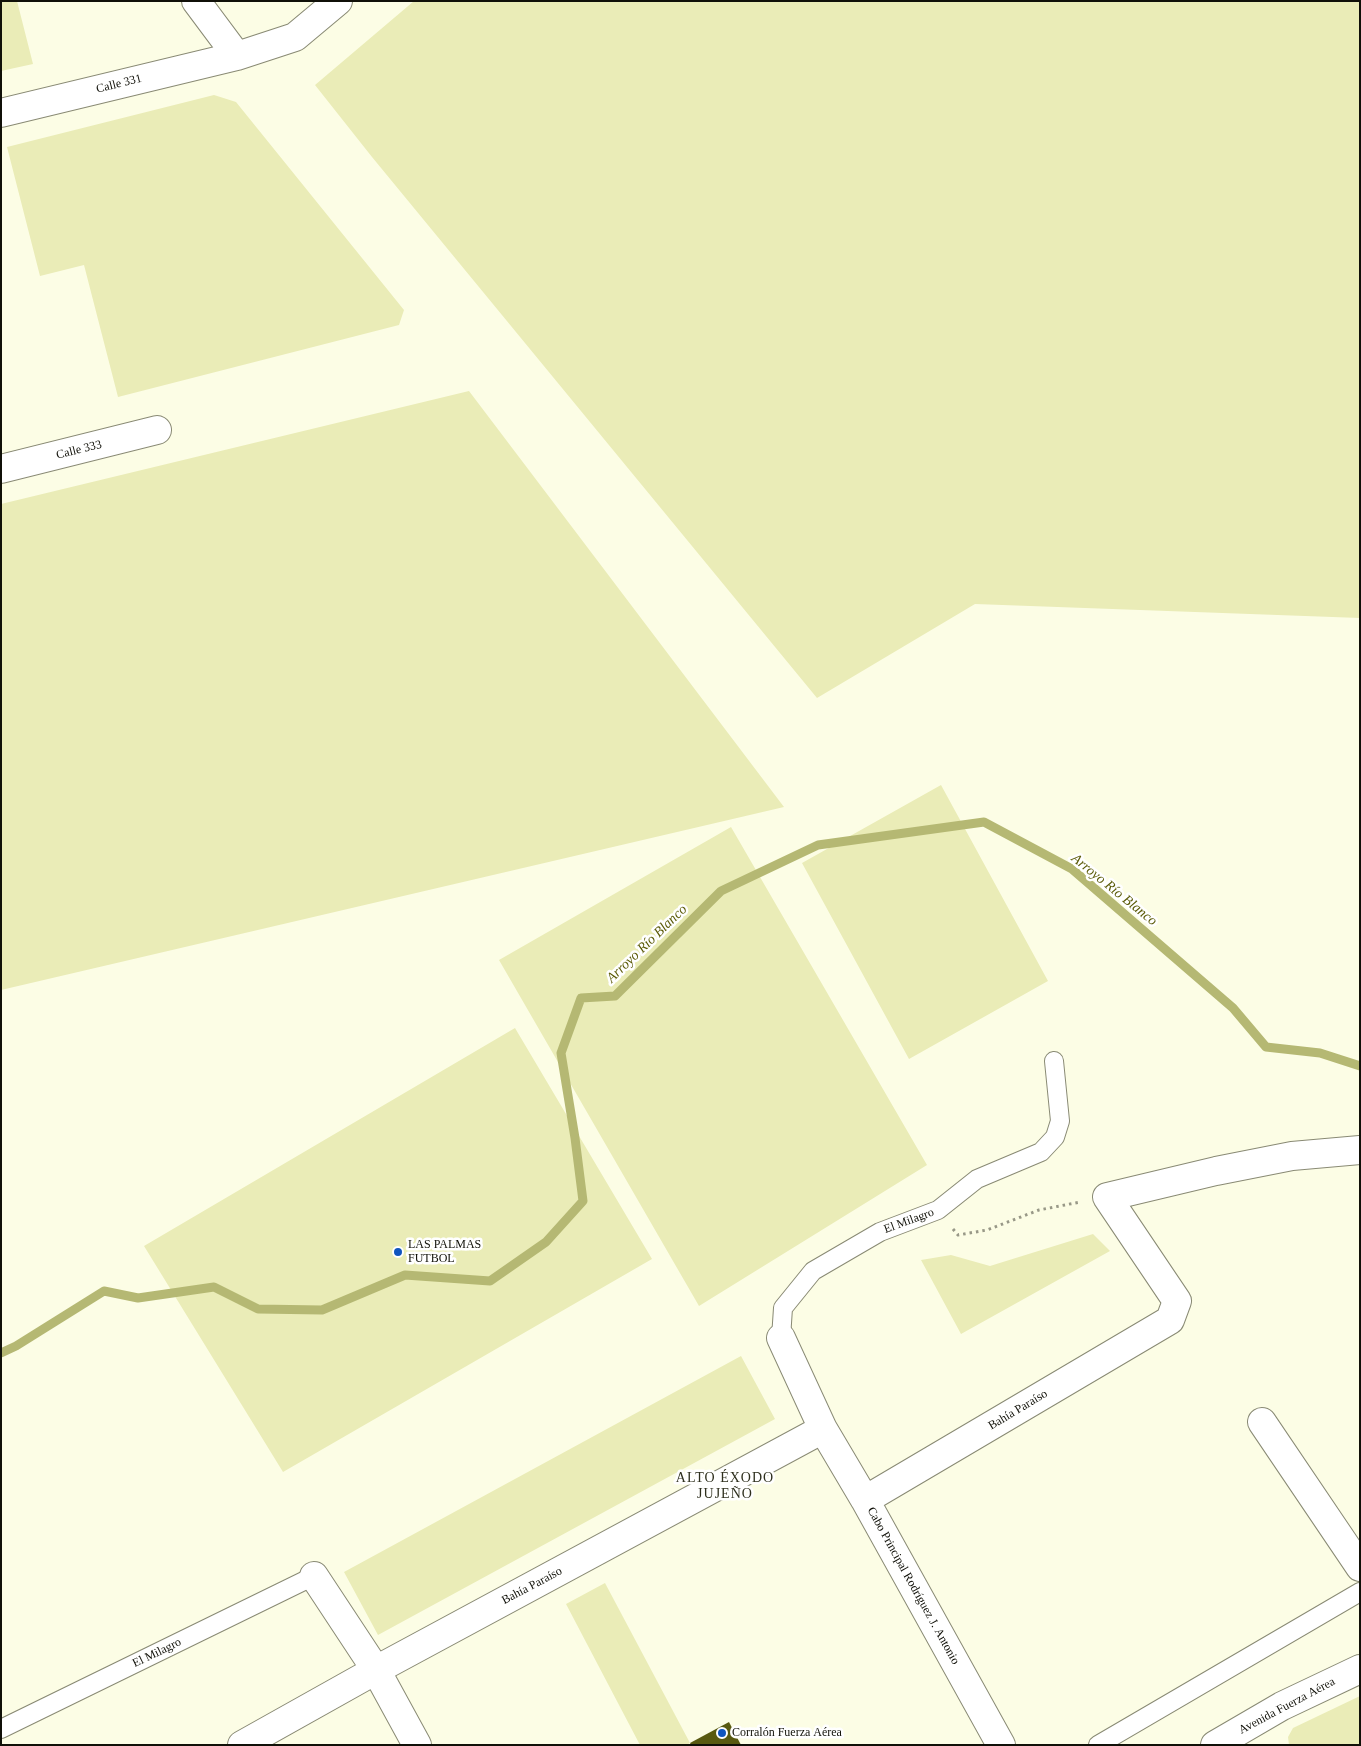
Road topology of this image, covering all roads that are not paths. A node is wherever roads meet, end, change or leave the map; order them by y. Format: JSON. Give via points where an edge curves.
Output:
{"nodes":[{"id":1,"x":196,"y":1,"type":"edge"},
{"id":2,"x":338,"y":1,"type":"edge"},
{"id":3,"x":237,"y":56,"type":"junction"},
{"id":4,"x":1,"y":113,"type":"edge"},
{"id":5,"x":157,"y":430,"type":"dead end"},
{"id":6,"x":1,"y":470,"type":"edge"},
{"id":7,"x":1054,"y":1062,"type":"dead end"},
{"id":8,"x":1360,"y":1150,"type":"edge"},
{"id":9,"x":781,"y":1338,"type":"joint"},
{"id":10,"x":1262,"y":1422,"type":"dead end"},
{"id":11,"x":822,"y":1429,"type":"junction"},
{"id":12,"x":866,"y":1500,"type":"junction"},
{"id":13,"x":1360,"y":1568,"type":"edge"},
{"id":14,"x":314,"y":1576,"type":"joint"},
{"id":15,"x":1360,"y":1592,"type":"edge"},
{"id":16,"x":1360,"y":1669,"type":"edge"},
{"id":17,"x":376,"y":1670,"type":"junction"},
{"id":18,"x":1,"y":1729,"type":"edge"},
{"id":19,"x":242,"y":1745,"type":"edge"},
{"id":20,"x":417,"y":1745,"type":"edge"},
{"id":21,"x":1001,"y":1745,"type":"edge"},
{"id":22,"x":1098,"y":1745,"type":"edge"},
{"id":23,"x":1215,"y":1745,"type":"edge"}],
"edges":[{"from":1,"to":3,"type":"street"},
{"from":2,"to":3,"type":"street","name":"Calle 331","via":[[295,37]]},
{"from":3,"to":4,"type":"street","name":"Calle 331"},
{"from":5,"to":6,"type":"street","name":"Calle 333"},
{"from":7,"to":9,"type":"lane","name":"El Milagro","via":[[1060,1121],[1055,1137],[1041,1152],[977,1179],[938,1210],[880,1232],[813,1271],[783,1308]]},
{"from":8,"to":12,"type":"street","name":"Bahía Paraíso","via":[[1292,1156],[1107,1197],[1177,1301],[1170,1320]]},
{"from":9,"to":11,"type":"street","name":"Cabo Principal Rodríguez J. Antonio"},
{"from":10,"to":13,"type":"street"},
{"from":11,"to":12,"type":"street","name":"Cabo Principal Rodríguez J. Antonio"},
{"from":11,"to":17,"type":"street","name":"Bahía Paraíso"},
{"from":12,"to":21,"type":"street","name":"Cabo Principal Rodríguez J. Antonio"},
{"from":14,"to":17,"type":"street"},
{"from":14,"to":18,"type":"lane","name":"El Milagro"},
{"from":15,"to":22,"type":"lane"},
{"from":16,"to":23,"type":"street","name":"Avenida Fuerza Aérea","via":[[1282,1706]]},
{"from":17,"to":19,"type":"street","name":"Bahía Paraíso"},
{"from":17,"to":20,"type":"street"}]}
